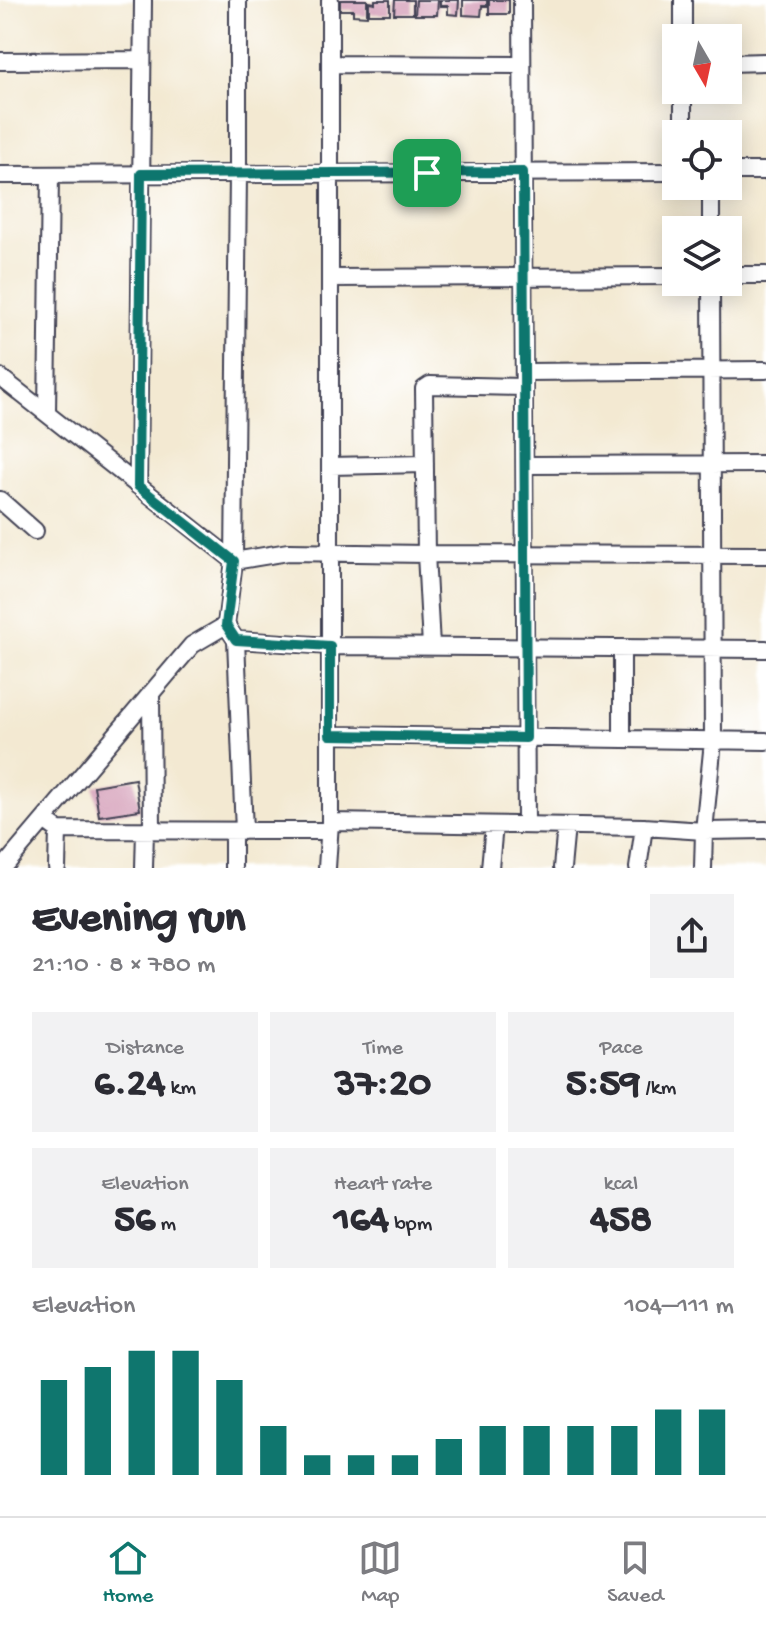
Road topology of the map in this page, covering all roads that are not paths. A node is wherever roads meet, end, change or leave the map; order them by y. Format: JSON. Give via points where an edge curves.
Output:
{"nodes":[{"id":1,"x":143,"y":0,"type":"edge"},
{"id":2,"x":238,"y":0,"type":"edge"},
{"id":3,"x":330,"y":0,"type":"edge"},
{"id":4,"x":522,"y":0,"type":"edge"},
{"id":5,"x":683,"y":0,"type":"edge"},
{"id":6,"x":683,"y":24,"type":"edge"},
{"id":7,"x":142,"y":60,"type":"junction"},
{"id":8,"x":0,"y":61,"type":"edge"},
{"id":9,"x":766,"y":62,"type":"edge"},
{"id":10,"x":742,"y":63,"type":"edge"},
{"id":11,"x":331,"y":64,"type":"junction"},
{"id":12,"x":522,"y":65,"type":"junction"},
{"id":13,"x":742,"y":171,"type":"edge"},
{"id":14,"x":766,"y":171,"type":"edge"},
{"id":15,"x":523,"y":172,"type":"junction"},
{"id":16,"x":662,"y":172,"type":"edge"},
{"id":17,"x":141,"y":174,"type":"junction"},
{"id":18,"x":238,"y":174,"type":"junction"},
{"id":19,"x":330,"y":174,"type":"junction"},
{"id":20,"x":0,"y":175,"type":"edge"},
{"id":21,"x":50,"y":175,"type":"junction"},
{"id":22,"x":742,"y":275,"type":"edge"},
{"id":23,"x":766,"y":275,"type":"edge"},
{"id":24,"x":662,"y":276,"type":"edge"},
{"id":25,"x":523,"y":277,"type":"junction"},
{"id":26,"x":330,"y":278,"type":"junction"},
{"id":27,"x":711,"y":296,"type":"edge"},
{"id":28,"x":766,"y":370,"type":"edge"},
{"id":29,"x":712,"y":371,"type":"junction"},
{"id":30,"x":0,"y":377,"type":"edge"},
{"id":31,"x":524,"y":380,"type":"junction"},
{"id":32,"x":47,"y":414,"type":"junction"},
{"id":33,"x":425,"y":464,"type":"junction"},
{"id":34,"x":712,"y":464,"type":"junction"},
{"id":35,"x":766,"y":464,"type":"edge"},
{"id":36,"x":525,"y":465,"type":"junction"},
{"id":37,"x":330,"y":466,"type":"junction"},
{"id":38,"x":138,"y":486,"type":"junction"},
{"id":39,"x":0,"y":500,"type":"edge"},
{"id":40,"x":35,"y":531,"type":"dead end"},
{"id":41,"x":330,"y":553,"type":"junction"},
{"id":42,"x":426,"y":554,"type":"junction"},
{"id":43,"x":525,"y":554,"type":"junction"},
{"id":44,"x":713,"y":554,"type":"junction"},
{"id":45,"x":766,"y":555,"type":"edge"},
{"id":46,"x":234,"y":561,"type":"junction"},
{"id":47,"x":226,"y":625,"type":"junction"},
{"id":48,"x":236,"y":640,"type":"junction"},
{"id":49,"x":330,"y":646,"type":"junction"},
{"id":50,"x":431,"y":646,"type":"junction"},
{"id":51,"x":525,"y":647,"type":"junction"},
{"id":52,"x":622,"y":648,"type":"junction"},
{"id":53,"x":713,"y":648,"type":"junction"},
{"id":54,"x":766,"y":649,"type":"edge"},
{"id":55,"x":151,"y":693,"type":"junction"},
{"id":56,"x":330,"y":735,"type":"junction"},
{"id":57,"x":526,"y":738,"type":"junction"},
{"id":58,"x":622,"y":739,"type":"junction"},
{"id":59,"x":713,"y":741,"type":"junction"},
{"id":60,"x":766,"y":741,"type":"edge"},
{"id":61,"x":51,"y":825,"type":"junction"},
{"id":62,"x":494,"y":825,"type":"junction"},
{"id":63,"x":526,"y":825,"type":"junction"},
{"id":64,"x":566,"y":826,"type":"junction"},
{"id":65,"x":330,"y":827,"type":"junction"},
{"id":66,"x":644,"y":827,"type":"junction"},
{"id":67,"x":148,"y":830,"type":"junction"},
{"id":68,"x":766,"y":830,"type":"edge"},
{"id":69,"x":238,"y":831,"type":"junction"},
{"id":70,"x":704,"y":831,"type":"junction"},
{"id":71,"x":2,"y":867,"type":"edge"},
{"id":72,"x":57,"y":868,"type":"edge"},
{"id":73,"x":144,"y":868,"type":"edge"},
{"id":74,"x":233,"y":868,"type":"edge"},
{"id":75,"x":327,"y":868,"type":"edge"},
{"id":76,"x":490,"y":868,"type":"edge"},
{"id":77,"x":562,"y":868,"type":"edge"},
{"id":78,"x":638,"y":868,"type":"edge"},
{"id":79,"x":703,"y":868,"type":"edge"}],
"edges":[{"from":1,"to":7,"type":"street"},
{"from":2,"to":18,"type":"street"},
{"from":3,"to":11,"type":"street"},
{"from":4,"to":12,"type":"street"},
{"from":5,"to":6,"type":"street"},
{"from":7,"to":8,"type":"street"},
{"from":7,"to":17,"type":"street"},
{"from":9,"to":10,"type":"street"},
{"from":11,"to":12,"type":"street"},
{"from":11,"to":19,"type":"street"},
{"from":12,"to":15,"type":"street"},
{"from":13,"to":14,"type":"street"},
{"from":15,"to":16,"type":"street"},
{"from":15,"to":19,"type":"street"},
{"from":15,"to":25,"type":"street"},
{"from":17,"to":18,"type":"street"},
{"from":17,"to":21,"type":"street"},
{"from":17,"to":38,"type":"street"},
{"from":18,"to":19,"type":"street"},
{"from":18,"to":46,"type":"street"},
{"from":19,"to":26,"type":"street"},
{"from":20,"to":21,"type":"street"},
{"from":21,"to":32,"type":"street"},
{"from":22,"to":23,"type":"street"},
{"from":24,"to":25,"type":"street"},
{"from":25,"to":26,"type":"street"},
{"from":25,"to":31,"type":"street"},
{"from":26,"to":37,"type":"street"},
{"from":27,"to":29,"type":"street"},
{"from":28,"to":29,"type":"street"},
{"from":29,"to":31,"type":"street"},
{"from":29,"to":34,"type":"street"},
{"from":30,"to":32,"type":"street"},
{"from":31,"to":33,"type":"street","via":[[424,389]]},
{"from":31,"to":36,"type":"street"},
{"from":32,"to":38,"type":"street"},
{"from":33,"to":37,"type":"street"},
{"from":33,"to":42,"type":"street"},
{"from":34,"to":35,"type":"street"},
{"from":34,"to":36,"type":"street"},
{"from":34,"to":44,"type":"street"},
{"from":36,"to":43,"type":"street"},
{"from":37,"to":41,"type":"street"},
{"from":38,"to":46,"type":"street"},
{"from":39,"to":40,"type":"street"},
{"from":41,"to":42,"type":"street"},
{"from":41,"to":46,"type":"street","via":[[288,552]]},
{"from":41,"to":49,"type":"street"},
{"from":42,"to":43,"type":"street"},
{"from":42,"to":50,"type":"street"},
{"from":43,"to":44,"type":"street"},
{"from":43,"to":51,"type":"street"},
{"from":44,"to":45,"type":"street"},
{"from":44,"to":53,"type":"street"},
{"from":46,"to":47,"type":"street"},
{"from":47,"to":48,"type":"street"},
{"from":47,"to":55,"type":"street","via":[[192,645]]},
{"from":48,"to":49,"type":"street"},
{"from":48,"to":69,"type":"street"},
{"from":49,"to":50,"type":"street"},
{"from":49,"to":56,"type":"street"},
{"from":50,"to":51,"type":"street"},
{"from":51,"to":52,"type":"street"},
{"from":51,"to":57,"type":"street"},
{"from":52,"to":53,"type":"street"},
{"from":52,"to":58,"type":"street"},
{"from":53,"to":54,"type":"street"},
{"from":53,"to":59,"type":"street"},
{"from":55,"to":61,"type":"street"},
{"from":55,"to":67,"type":"street"},
{"from":56,"to":57,"type":"street"},
{"from":56,"to":65,"type":"street"},
{"from":57,"to":58,"type":"street"},
{"from":57,"to":63,"type":"street"},
{"from":58,"to":59,"type":"street"},
{"from":59,"to":60,"type":"street"},
{"from":59,"to":70,"type":"street"},
{"from":61,"to":67,"type":"street"},
{"from":61,"to":71,"type":"street"},
{"from":61,"to":72,"type":"street"},
{"from":62,"to":63,"type":"street"},
{"from":62,"to":65,"type":"street"},
{"from":62,"to":76,"type":"street"},
{"from":63,"to":64,"type":"street"},
{"from":64,"to":66,"type":"street"},
{"from":64,"to":77,"type":"street"},
{"from":65,"to":69,"type":"street"},
{"from":65,"to":75,"type":"street"},
{"from":66,"to":70,"type":"street"},
{"from":66,"to":78,"type":"street"},
{"from":67,"to":69,"type":"street"},
{"from":67,"to":73,"type":"street"},
{"from":68,"to":70,"type":"street"},
{"from":69,"to":74,"type":"street"},
{"from":70,"to":79,"type":"street"}]}
